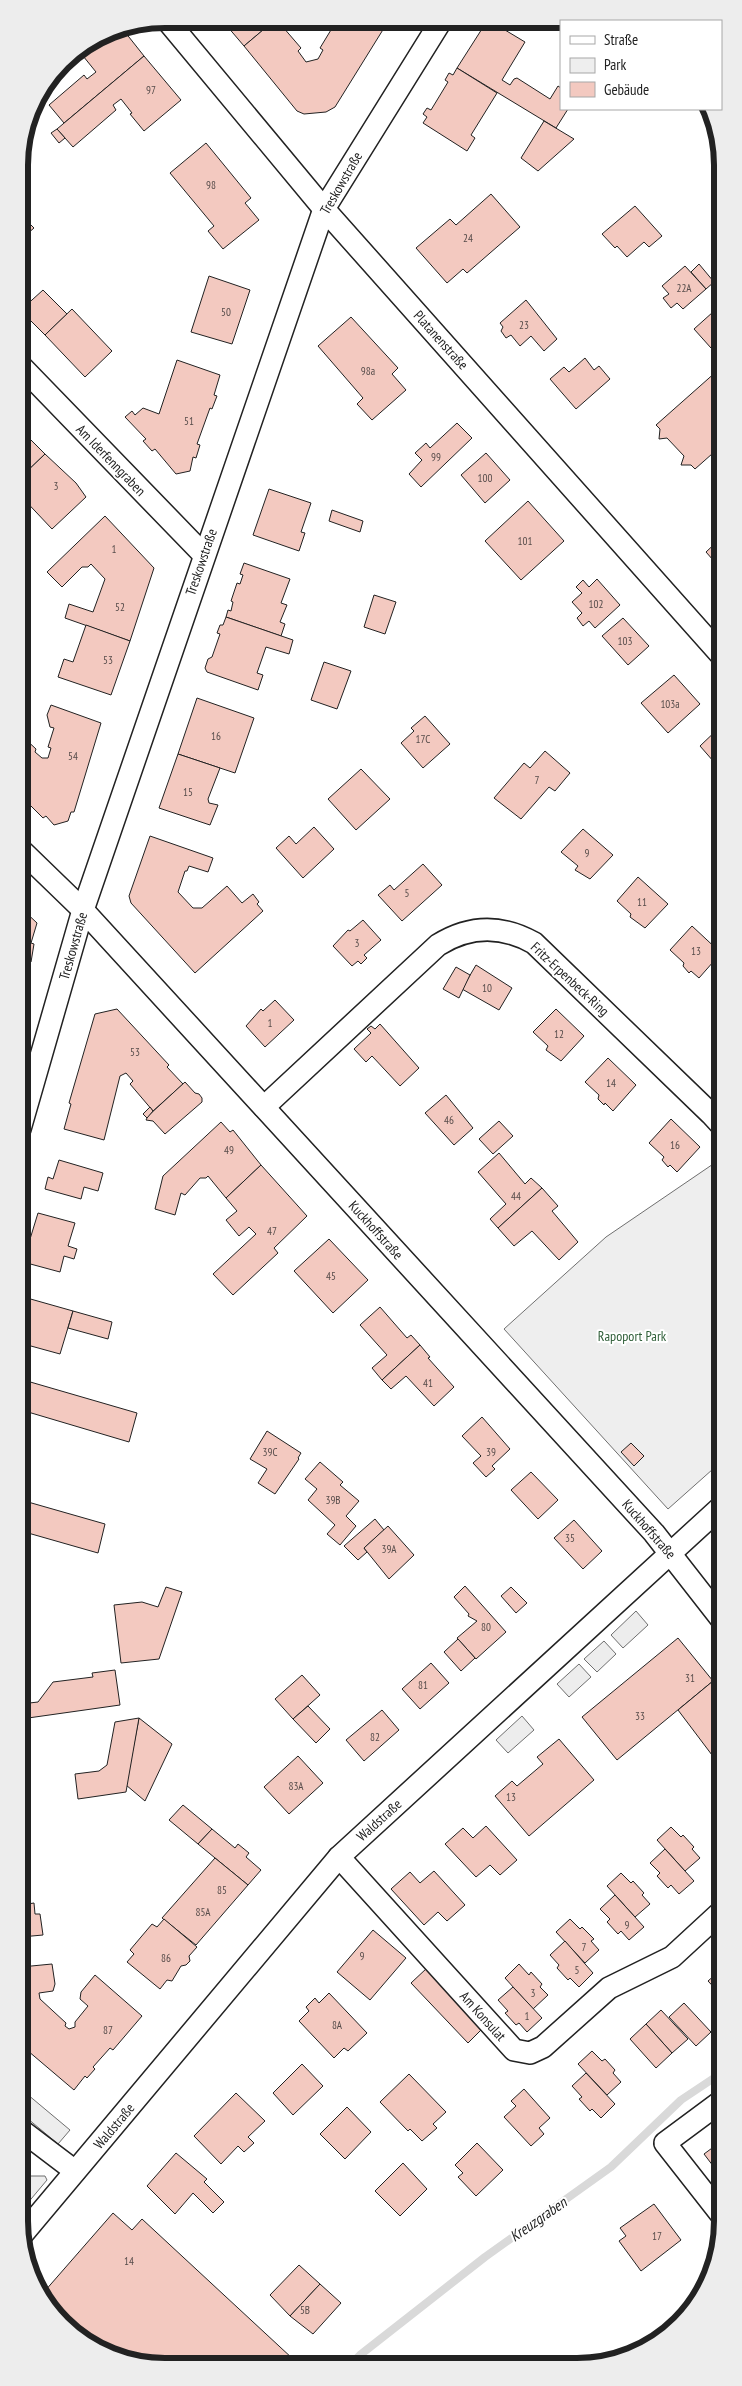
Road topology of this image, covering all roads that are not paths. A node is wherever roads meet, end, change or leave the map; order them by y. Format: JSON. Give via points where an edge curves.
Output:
{"nodes":[{"id":1,"x":173,"y":27,"type":"edge"},
{"id":2,"x":437,"y":27,"type":"edge"},
{"id":3,"x":324,"y":208,"type":"junction"},
{"id":4,"x":28,"y":373,"type":"edge"},
{"id":5,"x":204,"y":555,"type":"junction"},
{"id":6,"x":714,"y":647,"type":"edge"},
{"id":7,"x":28,"y":857,"type":"edge"},
{"id":8,"x":83,"y":910,"type":"junction"},
{"id":9,"x":28,"y":1097,"type":"edge"},
{"id":10,"x":264,"y":1107,"type":"junction"},
{"id":11,"x":714,"y":1117,"type":"edge"},
{"id":12,"x":714,"y":1514,"type":"edge"},
{"id":13,"x":671,"y":1554,"type":"junction"},
{"id":14,"x":714,"y":1610,"type":"edge"},
{"id":15,"x":339,"y":1857,"type":"junction"},
{"id":16,"x":714,"y":1918,"type":"edge"},
{"id":17,"x":714,"y":2107,"type":"edge"},
{"id":18,"x":28,"y":2135,"type":"edge"},
{"id":19,"x":75,"y":2172,"type":"junction"},
{"id":20,"x":714,"y":2206,"type":"edge"},
{"id":21,"x":28,"y":2229,"type":"edge"}],
"edges":[{"from":1,"to":3,"type":"street","name":"Platanenstraße"},
{"from":2,"to":3,"type":"street","name":"Treskowstraße"},
{"from":3,"to":5,"type":"street","name":"Treskowstraße"},
{"from":3,"to":6,"type":"street","name":"Platanenstraße"},
{"from":4,"to":5,"type":"street","name":"Am Iderfenngraben"},
{"from":5,"to":8,"type":"street","name":"Treskowstraße"},
{"from":7,"to":8,"type":"street","name":"Kuckhoffstraße"},
{"from":8,"to":9,"type":"street","name":"Treskowstraße"},
{"from":8,"to":10,"type":"street","name":"Kuckhoffstraße"},
{"from":10,"to":11,"type":"street","name":"Fritz-Erpenbeck-Ring","via":[[438,945],[462,933],[495,929],[534,943]]},
{"from":10,"to":13,"type":"street","name":"Kuckhoffstraße"},
{"from":12,"to":13,"type":"street","name":"Waldstraße"},
{"from":13,"to":14,"type":"street","name":"Kuckhoffstraße"},
{"from":13,"to":15,"type":"street","name":"Waldstraße"},
{"from":15,"to":16,"type":"street","name":"Am Konsulat","via":[[514,2050],[530,2053],[543,2047],[609,1988],[672,1957]]},
{"from":15,"to":19,"type":"street","name":"Waldstraße"},
{"from":17,"to":20,"type":"street","via":[[665,2143]]},
{"from":18,"to":19,"type":"street"},
{"from":19,"to":21,"type":"street","name":"Waldstraße"}]}
